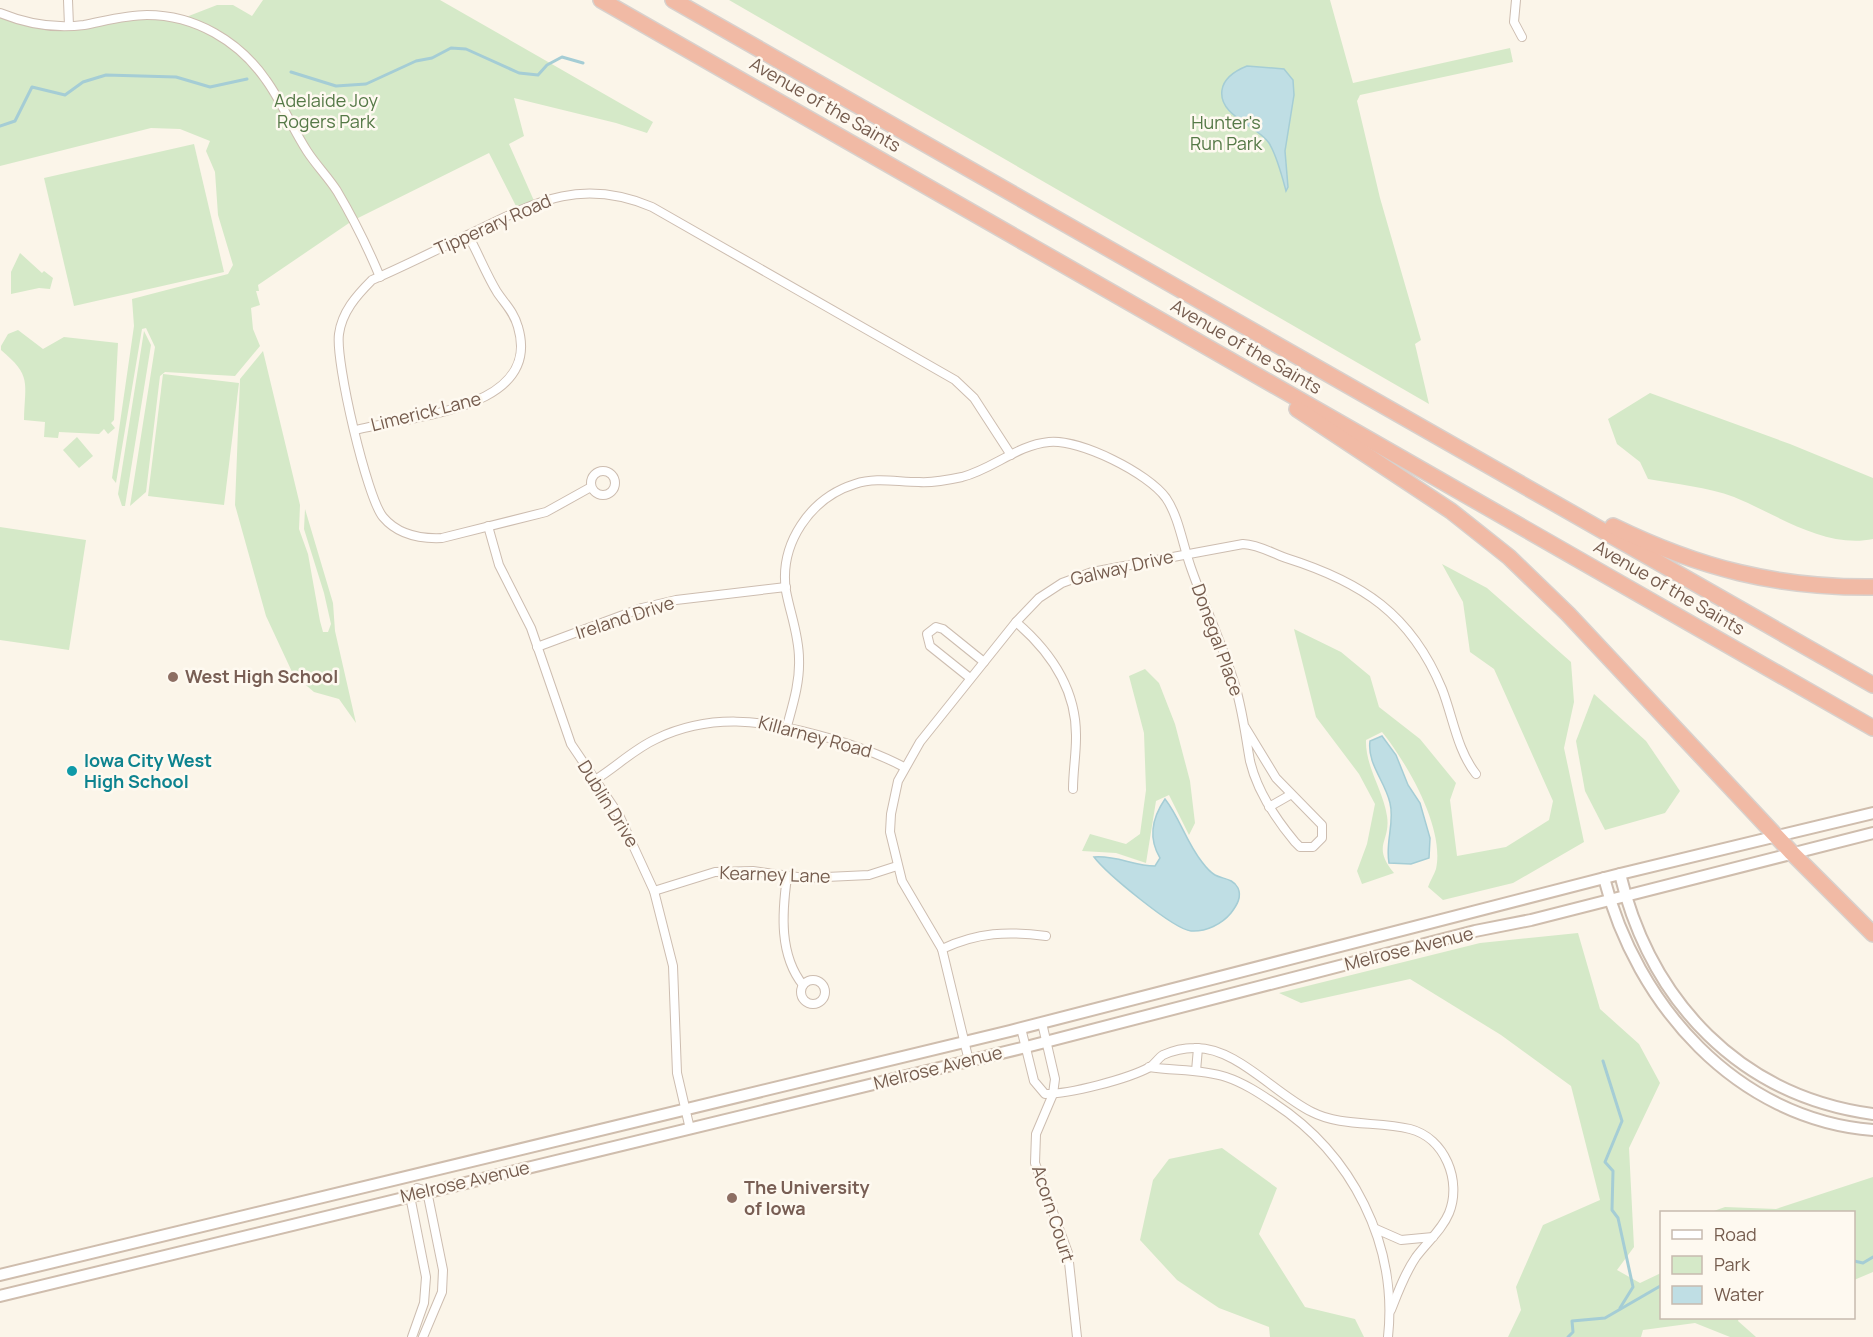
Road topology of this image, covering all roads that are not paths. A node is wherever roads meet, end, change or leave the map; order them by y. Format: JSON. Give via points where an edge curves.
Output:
{"nodes":[{"id":1,"x":68,"y":0,"type":"edge"},
{"id":2,"x":601,"y":0,"type":"edge"},
{"id":3,"x":673,"y":0,"type":"edge"},
{"id":4,"x":1516,"y":0,"type":"edge"},
{"id":5,"x":0,"y":12,"type":"edge"},
{"id":6,"x":69,"y":26,"type":"junction"},
{"id":7,"x":1522,"y":37,"type":"dead end"},
{"id":8,"x":468,"y":235,"type":"junction"},
{"id":9,"x":380,"y":277,"type":"junction"},
{"id":10,"x":1206,"y":347,"type":"junction"},
{"id":11,"x":1326,"y":372,"type":"junction"},
{"id":12,"x":356,"y":430,"type":"junction"},
{"id":13,"x":1011,"y":455,"type":"junction"},
{"id":14,"x":591,"y":487,"type":"dead end"},
{"id":15,"x":488,"y":526,"type":"junction"},
{"id":16,"x":1186,"y":553,"type":"junction"},
{"id":17,"x":786,"y":587,"type":"junction"},
{"id":18,"x":1873,"y":587,"type":"edge"},
{"id":19,"x":1016,"y":622,"type":"junction"},
{"id":20,"x":537,"y":647,"type":"junction"},
{"id":21,"x":984,"y":662,"type":"junction"},
{"id":22,"x":970,"y":678,"type":"junction"},
{"id":23,"x":1873,"y":685,"type":"edge"},
{"id":24,"x":787,"y":726,"type":"junction"},
{"id":25,"x":1245,"y":728,"type":"junction"},
{"id":26,"x":1873,"y":728,"type":"edge"},
{"id":27,"x":904,"y":767,"type":"junction"},
{"id":28,"x":1476,"y":774,"type":"dead end"},
{"id":29,"x":595,"y":780,"type":"junction"},
{"id":30,"x":1073,"y":789,"type":"dead end"},
{"id":31,"x":1290,"y":795,"type":"junction"},
{"id":32,"x":1269,"y":807,"type":"junction"},
{"id":33,"x":1873,"y":813,"type":"edge"},
{"id":34,"x":1873,"y":833,"type":"edge"},
{"id":35,"x":1776,"y":836,"type":"junction"},
{"id":36,"x":1792,"y":853,"type":"junction"},
{"id":37,"x":897,"y":866,"type":"junction"},
{"id":38,"x":1620,"y":874,"type":"junction"},
{"id":39,"x":787,"y":877,"type":"junction"},
{"id":40,"x":1604,"y":878,"type":"junction"},
{"id":41,"x":654,"y":891,"type":"junction"},
{"id":42,"x":1625,"y":894,"type":"junction"},
{"id":43,"x":1609,"y":898,"type":"junction"},
{"id":44,"x":1873,"y":934,"type":"edge"},
{"id":45,"x":1046,"y":936,"type":"dead end"},
{"id":46,"x":942,"y":949,"type":"junction"},
{"id":47,"x":803,"y":986,"type":"dead end"},
{"id":48,"x":1042,"y":1023,"type":"junction"},
{"id":49,"x":1021,"y":1028,"type":"junction"},
{"id":50,"x":965,"y":1042,"type":"junction"},
{"id":51,"x":1047,"y":1042,"type":"junction"},
{"id":52,"x":1026,"y":1047,"type":"junction"},
{"id":53,"x":1198,"y":1048,"type":"junction"},
{"id":54,"x":969,"y":1060,"type":"junction"},
{"id":55,"x":1149,"y":1067,"type":"junction"},
{"id":56,"x":1196,"y":1071,"type":"junction"},
{"id":57,"x":1053,"y":1094,"type":"junction"},
{"id":58,"x":1299,"y":1105,"type":"junction"},
{"id":59,"x":686,"y":1110,"type":"junction"},
{"id":60,"x":1873,"y":1114,"type":"edge"},
{"id":61,"x":1293,"y":1117,"type":"junction"},
{"id":62,"x":690,"y":1129,"type":"junction"},
{"id":63,"x":1873,"y":1130,"type":"edge"},
{"id":64,"x":427,"y":1191,"type":"junction"},
{"id":65,"x":410,"y":1196,"type":"junction"},
{"id":66,"x":1376,"y":1229,"type":"junction"},
{"id":67,"x":1433,"y":1237,"type":"junction"},
{"id":68,"x":0,"y":1275,"type":"edge"},
{"id":69,"x":0,"y":1296,"type":"edge"},
{"id":70,"x":1391,"y":1310,"type":"junction"},
{"id":71,"x":412,"y":1337,"type":"edge"},
{"id":72,"x":423,"y":1337,"type":"edge"},
{"id":73,"x":1077,"y":1337,"type":"edge"},
{"id":74,"x":1388,"y":1337,"type":"edge"}],
"edges":[{"from":1,"to":6,"type":"street"},
{"from":2,"to":10,"type":"highway","name":"Avenue of the Saints"},
{"from":3,"to":11,"type":"highway","name":"Avenue of the Saints"},
{"from":4,"to":7,"type":"street","via":[[1515,22]]},
{"from":5,"to":6,"type":"street","via":[[32,24]]},
{"from":6,"to":9,"type":"street","via":[[126,16],[161,16],[200,26],[242,52],[268,82],[306,149],[337,190]]},
{"from":8,"to":9,"type":"street","name":"Tipperary Road"},
{"from":8,"to":12,"type":"street","name":"Limerick Lane","via":[[518,326],[521,345],[516,368],[498,391],[476,402]]},
{"from":8,"to":13,"type":"street","name":"Tipperary Road","via":[[551,197],[592,193],[638,201],[955,380],[974,398]]},
{"from":9,"to":12,"type":"street","name":"Tipperary Road","via":[[372,280],[352,302],[339,333],[341,369]]},
{"from":10,"to":26,"type":"highway","name":"Avenue of the Saints"},
{"from":10,"to":35,"type":"highway","via":[[1451,511],[1509,557],[1568,614]]},
{"from":11,"to":18,"type":"highway","via":[[1604,521],[1679,555],[1767,580]]},
{"from":11,"to":23,"type":"highway","name":"Avenue of the Saints"},
{"from":12,"to":15,"type":"street","name":"Tipperary Road","via":[[376,507],[396,528],[425,539]]},
{"from":13,"to":16,"type":"street","name":"Donegal Place","via":[[1048,442],[1077,444],[1097,452],[1159,491],[1171,509]]},
{"from":13,"to":17,"type":"street","name":"Donegal Place","via":[[965,476],[922,482],[870,480],[828,496],[807,516],[792,541]]},
{"from":14,"to":15,"type":"street","name":"Tipperary Road","via":[[546,512]]},
{"from":15,"to":20,"type":"street","name":"Dublin Drive","via":[[499,565]]},
{"from":16,"to":19,"type":"street","name":"Galway Drive","via":[[1075,577],[1047,592]]},
{"from":16,"to":25,"type":"street","name":"Donegal Place","via":[[1234,681]]},
{"from":16,"to":28,"type":"street","name":"Galway Drive","via":[[1255,545],[1313,566],[1380,602],[1413,634],[1427,656],[1465,760]]},
{"from":17,"to":20,"type":"street","name":"Ireland Drive","via":[[676,600],[642,608]]},
{"from":17,"to":24,"type":"street","name":"Donegal Place","via":[[799,658],[797,689]]},
{"from":19,"to":21,"type":"street","name":"Galway Drive"},
{"from":19,"to":30,"type":"street","via":[[1048,652],[1071,700],[1076,736]]},
{"from":20,"to":29,"type":"street","name":"Dublin Drive","via":[[571,744]]},
{"from":21,"to":22,"type":"street","name":"Galway Drive"},
{"from":21,"to":22,"type":"street","via":[[943,629],[930,629],[930,646]]},
{"from":22,"to":27,"type":"street","name":"Galway Drive"},
{"from":24,"to":27,"type":"street","name":"Killarney Road","via":[[864,748]]},
{"from":24,"to":29,"type":"street","name":"Killarney Road","via":[[742,720],[686,727],[655,739]]},
{"from":25,"to":31,"type":"street","name":"Donegal Place"},
{"from":25,"to":32,"type":"street","name":"Donegal Place","via":[[1251,762]]},
{"from":27,"to":37,"type":"street","name":"Galway Drive","via":[[891,814],[890,832]]},
{"from":29,"to":41,"type":"street","name":"Dublin Drive","via":[[632,839]]},
{"from":31,"to":32,"type":"street"},
{"from":31,"to":32,"type":"street","name":"Donegal Place","via":[[1322,825],[1318,844],[1300,847]]},
{"from":33,"to":35,"type":"main road","name":"Melrose Avenue"},
{"from":34,"to":36,"type":"main road","name":"Melrose Avenue"},
{"from":35,"to":36,"type":"highway"},
{"from":35,"to":38,"type":"main road","name":"Melrose Avenue"},
{"from":36,"to":42,"type":"main road","name":"Melrose Avenue"},
{"from":36,"to":44,"type":"highway"},
{"from":37,"to":39,"type":"street","name":"Kearney Lane","via":[[869,874]]},
{"from":37,"to":46,"type":"street","name":"Galway Drive","via":[[910,897]]},
{"from":38,"to":40,"type":"main road","name":"Melrose Avenue"},
{"from":38,"to":42,"type":"main road"},
{"from":39,"to":41,"type":"street","name":"Kearney Lane","via":[[753,871],[715,872]]},
{"from":39,"to":47,"type":"street","via":[[783,903],[785,943]]},
{"from":40,"to":43,"type":"main road"},
{"from":40,"to":48,"type":"main road","name":"Melrose Avenue"},
{"from":41,"to":59,"type":"street","name":"Dublin Drive","via":[[673,966],[677,1073]]},
{"from":42,"to":43,"type":"main road","name":"Melrose Avenue"},
{"from":42,"to":60,"type":"main road","via":[[1652,959],[1690,1019],[1717,1047],[1758,1075],[1803,1097]]},
{"from":43,"to":51,"type":"main road","name":"Melrose Avenue"},
{"from":43,"to":63,"type":"main road","via":[[1618,924],[1665,1011],[1723,1070],[1792,1110]]},
{"from":45,"to":46,"type":"street","via":[[986,934]]},
{"from":46,"to":50,"type":"street","name":"Galway Drive"},
{"from":48,"to":49,"type":"main road","name":"Melrose Avenue"},
{"from":48,"to":51,"type":"street"},
{"from":49,"to":50,"type":"main road","name":"Melrose Avenue"},
{"from":49,"to":52,"type":"street"},
{"from":50,"to":54,"type":"street","name":"Galway Drive"},
{"from":50,"to":59,"type":"main road","name":"Melrose Avenue"},
{"from":51,"to":52,"type":"main road","name":"Melrose Avenue"},
{"from":51,"to":57,"type":"street","via":[[1055,1079]]},
{"from":52,"to":54,"type":"main road","name":"Melrose Avenue"},
{"from":52,"to":57,"type":"street","via":[[1038,1088],[1044,1094]]},
{"from":53,"to":55,"type":"street","via":[[1164,1055]]},
{"from":53,"to":56,"type":"street"},
{"from":53,"to":58,"type":"street","via":[[1232,1058]]},
{"from":54,"to":62,"type":"main road","name":"Melrose Avenue"},
{"from":55,"to":56,"type":"street"},
{"from":55,"to":57,"type":"street","via":[[1070,1093]]},
{"from":56,"to":61,"type":"street","via":[[1240,1083]]},
{"from":57,"to":73,"type":"street","name":"Acorn Court","via":[[1036,1134],[1035,1163],[1068,1253]]},
{"from":58,"to":61,"type":"street"},
{"from":58,"to":67,"type":"street","via":[[1339,1121],[1409,1129],[1434,1143],[1450,1167],[1453,1191],[1449,1214]]},
{"from":59,"to":62,"type":"street","name":"Dublin Drive"},
{"from":59,"to":68,"type":"main road","name":"Melrose Avenue"},
{"from":61,"to":66,"type":"street","via":[[1337,1160]]},
{"from":62,"to":64,"type":"main road","name":"Melrose Avenue"},
{"from":64,"to":65,"type":"main road","name":"Melrose Avenue"},
{"from":64,"to":72,"type":"street","via":[[443,1280],[435,1313]]},
{"from":65,"to":69,"type":"main road","name":"Melrose Avenue"},
{"from":65,"to":71,"type":"street","via":[[426,1277],[424,1303]]},
{"from":66,"to":67,"type":"street","via":[[1401,1240]]},
{"from":66,"to":70,"type":"street"},
{"from":67,"to":70,"type":"street","via":[[1407,1271]]},
{"from":70,"to":74,"type":"street"}]}
